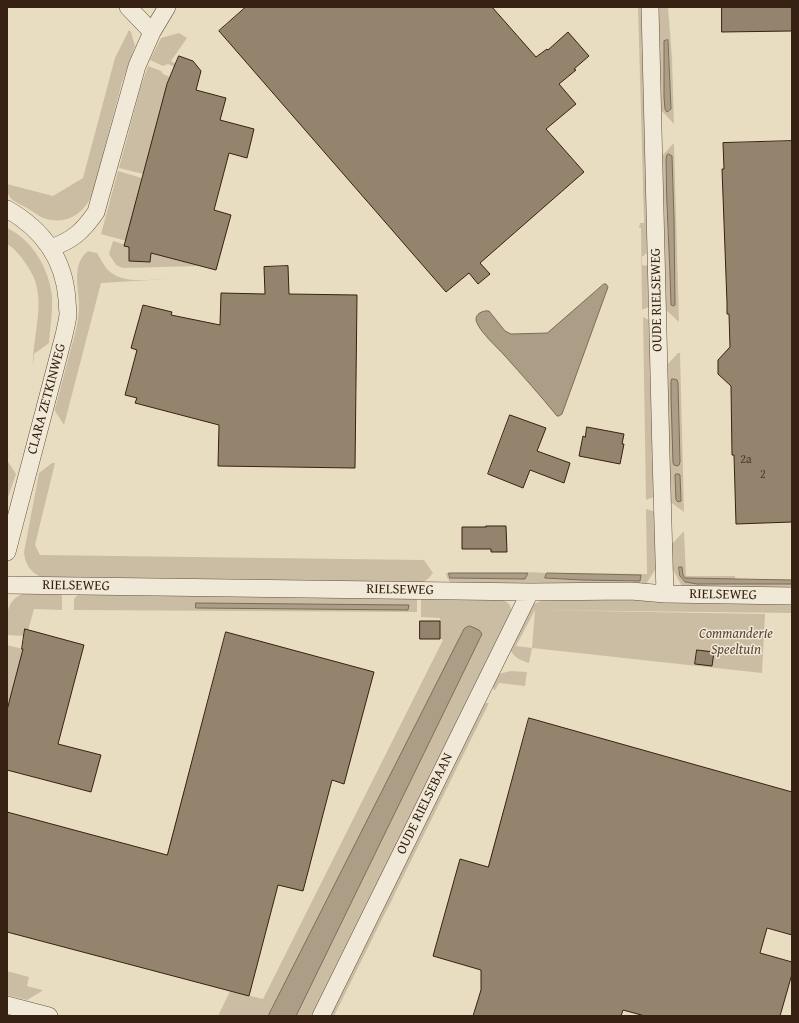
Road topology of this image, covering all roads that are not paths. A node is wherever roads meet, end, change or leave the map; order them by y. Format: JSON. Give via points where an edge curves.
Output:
{"nodes":[{"id":1,"x":128,"y":7,"type":"edge"},
{"id":2,"x":650,"y":7,"type":"edge"},
{"id":3,"x":164,"y":8,"type":"edge"},
{"id":4,"x":152,"y":32,"type":"junction"},
{"id":5,"x":7,"y":209,"type":"edge"},
{"id":6,"x":51,"y":248,"type":"junction"},
{"id":7,"x":7,"y":552,"type":"edge"},
{"id":8,"x":7,"y":585,"type":"edge"},
{"id":9,"x":530,"y":592,"type":"junction"},
{"id":10,"x":665,"y":594,"type":"junction"},
{"id":11,"x":792,"y":596,"type":"edge"},
{"id":12,"x":7,"y":1005,"type":"edge"},
{"id":13,"x":49,"y":1016,"type":"edge"},
{"id":14,"x":321,"y":1016,"type":"edge"}],
"edges":[{"from":1,"to":4,"type":"street"},
{"from":2,"to":10,"type":"street","name":"OUDE RIELSEWEG"},
{"from":3,"to":4,"type":"street"},
{"from":4,"to":6,"type":"street","via":[[137,66],[96,212],[88,225],[75,236]]},
{"from":5,"to":6,"type":"street","name":"CLARA ZETKINWEG","via":[[21,217]]},
{"from":6,"to":7,"type":"street","name":"CLARA ZETKINWEG","via":[[66,286],[68,314],[64,339]]},
{"from":8,"to":9,"type":"street","name":"RIELSEWEG"},
{"from":9,"to":10,"type":"street","name":"RIELSEWEG","via":[[631,591]]},
{"from":9,"to":14,"type":"street","name":"OUDE RIELSEBAAN"},
{"from":10,"to":11,"type":"street","name":"RIELSEWEG"},
{"from":12,"to":13,"type":"street"}]}
